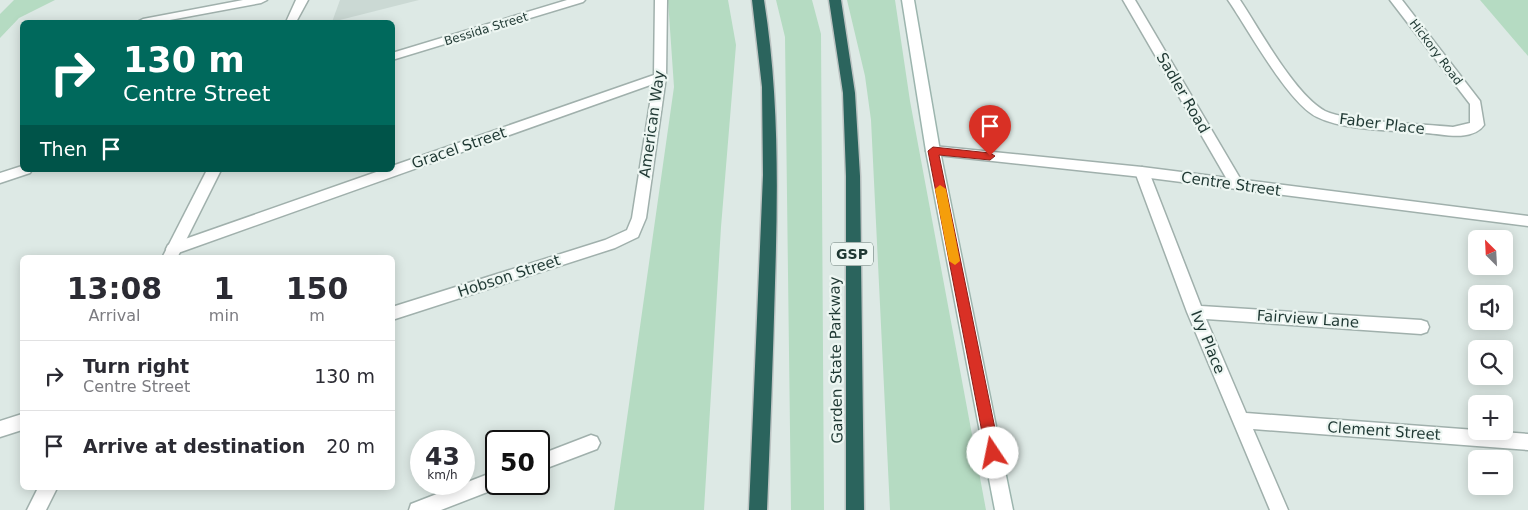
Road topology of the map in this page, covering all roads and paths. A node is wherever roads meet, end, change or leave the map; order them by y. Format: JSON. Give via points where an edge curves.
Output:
{"nodes":[{"id":1,"x":261,"y":0,"type":"edge"},
{"id":2,"x":302,"y":0,"type":"edge"},
{"id":3,"x":579,"y":0,"type":"edge"},
{"id":4,"x":758,"y":0,"type":"edge"},
{"id":5,"x":835,"y":0,"type":"edge"},
{"id":6,"x":908,"y":0,"type":"edge"},
{"id":7,"x":1128,"y":0,"type":"edge"},
{"id":8,"x":1234,"y":0,"type":"edge"},
{"id":9,"x":1396,"y":0,"type":"edge"},
{"id":10,"x":661,"y":2,"type":"edge"},
{"id":11,"x":154,"y":20,"type":"edge"},
{"id":12,"x":291,"y":20,"type":"edge"},
{"id":13,"x":395,"y":56,"type":"edge"},
{"id":14,"x":660,"y":77,"type":"junction"},
{"id":15,"x":1476,"y":104,"type":"joint"},
{"id":16,"x":933,"y":151,"type":"junction"},
{"id":17,"x":20,"y":172,"type":"edge"},
{"id":18,"x":213,"y":172,"type":"edge"},
{"id":19,"x":1142,"y":172,"type":"junction"},
{"id":20,"x":0,"y":178,"type":"edge"},
{"id":21,"x":1237,"y":185,"type":"junction"},
{"id":22,"x":1528,"y":221,"type":"edge"},
{"id":23,"x":626,"y":238,"type":"joint"},
{"id":24,"x":171,"y":253,"type":"edge"},
{"id":25,"x":1196,"y":312,"type":"junction"},
{"id":26,"x":395,"y":313,"type":"edge"},
{"id":27,"x":1421,"y":326,"type":"dead end"},
{"id":28,"x":1240,"y":420,"type":"junction"},
{"id":29,"x":20,"y":423,"type":"edge"},
{"id":30,"x":0,"y":429,"type":"edge"},
{"id":31,"x":1528,"y":442,"type":"edge"},
{"id":32,"x":591,"y":443,"type":"dead end"},
{"id":33,"x":550,"y":459,"type":"edge"},
{"id":34,"x":485,"y":484,"type":"edge"},
{"id":35,"x":47,"y":490,"type":"edge"},
{"id":36,"x":36,"y":510,"type":"edge"},
{"id":37,"x":418,"y":510,"type":"edge"},
{"id":38,"x":758,"y":510,"type":"edge"},
{"id":39,"x":855,"y":510,"type":"edge"},
{"id":40,"x":1004,"y":510,"type":"edge"},
{"id":41,"x":1279,"y":510,"type":"edge"}],
"edges":[{"from":1,"to":11,"type":"street"},
{"from":2,"to":12,"type":"street"},
{"from":3,"to":13,"type":"street","name":"Bessida Street"},
{"from":4,"to":38,"type":"highway","via":[[768,94],[770,177]]},
{"from":5,"to":39,"type":"highway","name":"Garden State Parkway","number":"GSP","via":[[849,93],[853,176]]},
{"from":6,"to":16,"type":"street"},
{"from":7,"to":21,"type":"street","name":"Sadler Road"},
{"from":8,"to":15,"type":"street","name":"Faber Place","via":[[1302,101],[1323,115],[1349,121],[1468,130],[1477,125]]},
{"from":9,"to":15,"type":"street","name":"Hickory Road"},
{"from":10,"to":14,"type":"street","name":"American Way"},
{"from":14,"to":23,"type":"street","name":"American Way","via":[[639,218],[633,233]]},
{"from":14,"to":24,"type":"street","name":"Gracel Street"},
{"from":16,"to":19,"type":"street","name":"Centre Street"},
{"from":16,"to":40,"type":"street"},
{"from":17,"to":20,"type":"street"},
{"from":18,"to":24,"type":"street"},
{"from":19,"to":21,"type":"street","name":"Centre Street"},
{"from":19,"to":25,"type":"street","name":"Ivy Place"},
{"from":21,"to":22,"type":"street","name":"Centre Street"},
{"from":23,"to":26,"type":"street","name":"Hobson Street"},
{"from":25,"to":27,"type":"street","name":"Fairview Lane"},
{"from":25,"to":28,"type":"street","name":"Ivy Place"},
{"from":28,"to":31,"type":"street","name":"Clement Street"},
{"from":28,"to":41,"type":"street","name":"Ivy Place"},
{"from":29,"to":30,"type":"street"},
{"from":32,"to":33,"type":"street"},
{"from":34,"to":37,"type":"street"},
{"from":35,"to":36,"type":"street"}]}
